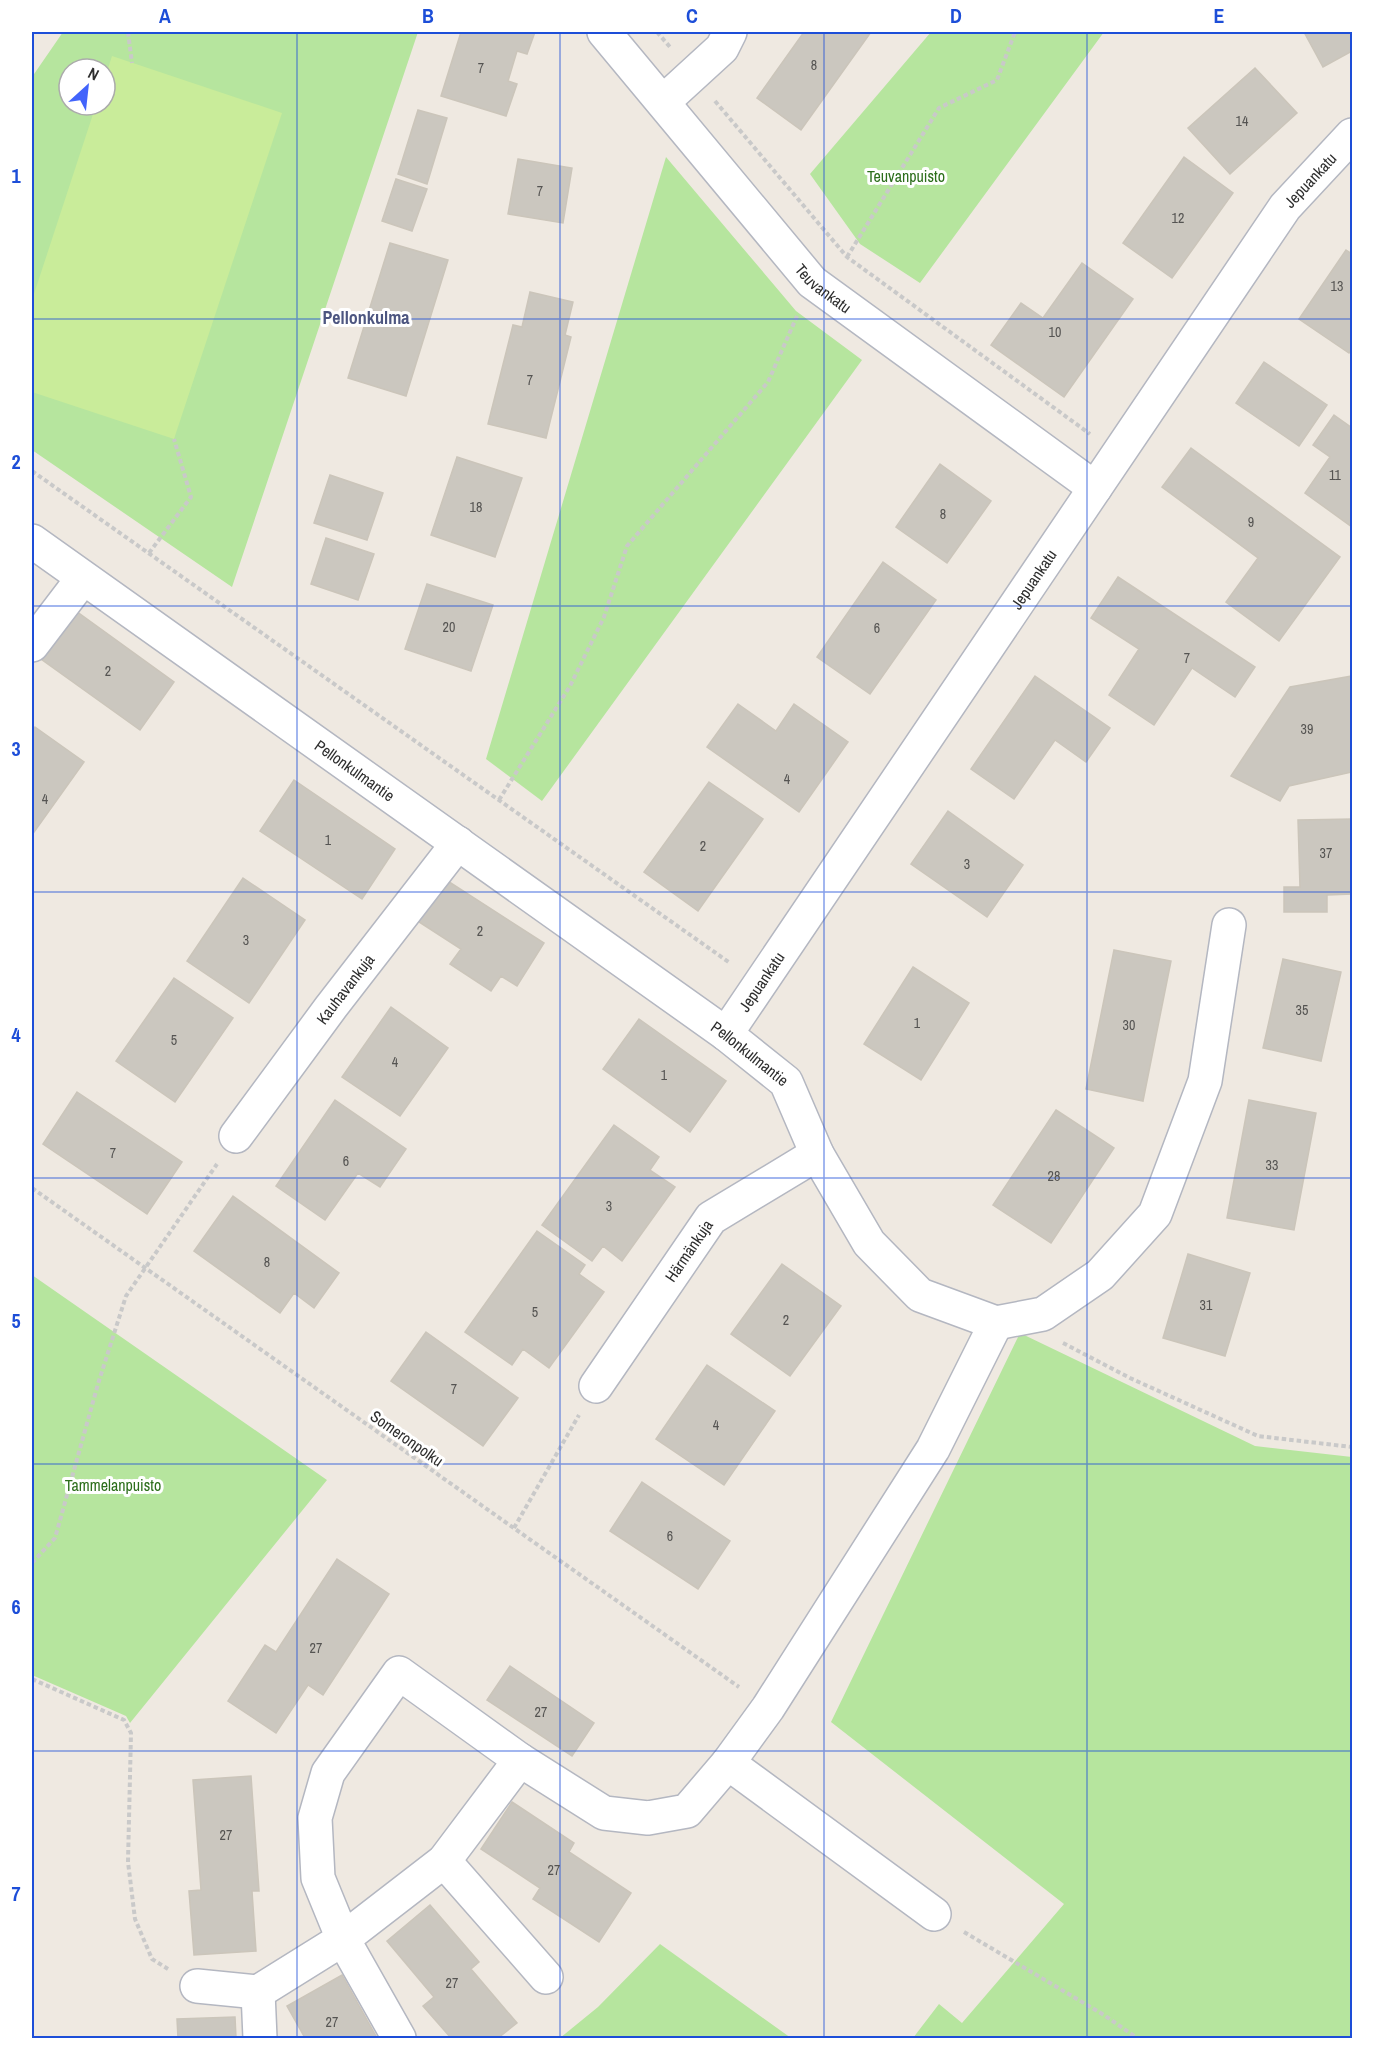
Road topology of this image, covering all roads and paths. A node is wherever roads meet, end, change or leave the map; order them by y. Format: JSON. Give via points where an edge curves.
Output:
{"nodes":[{"id":1,"x":128,"y":32,"type":"edge"},
{"id":2,"x":604,"y":32,"type":"edge"},
{"id":3,"x":657,"y":32,"type":"edge"},
{"id":4,"x":730,"y":32,"type":"edge"},
{"id":5,"x":1015,"y":32,"type":"edge"},
{"id":6,"x":132,"y":63,"type":"dead end"},
{"id":7,"x":692,"y":75,"type":"junction"},
{"id":8,"x":663,"y":102,"type":"junction"},
{"id":9,"x":1353,"y":135,"type":"edge"},
{"id":10,"x":847,"y":257,"type":"junction"},
{"id":11,"x":812,"y":282,"type":"junction"},
{"id":12,"x":174,"y":440,"type":"dead end"},
{"id":13,"x":1118,"y":455,"type":"junction"},
{"id":14,"x":32,"y":471,"type":"edge"},
{"id":15,"x":1095,"y":488,"type":"junction"},
{"id":16,"x":32,"y":541,"type":"edge"},
{"id":17,"x":149,"y":554,"type":"junction"},
{"id":18,"x":83,"y":578,"type":"junction"},
{"id":19,"x":32,"y":645,"type":"edge"},
{"id":20,"x":500,"y":800,"type":"junction"},
{"id":21,"x":458,"y":843,"type":"junction"},
{"id":22,"x":1229,"y":925,"type":"dead end"},
{"id":23,"x":760,"y":983,"type":"junction"},
{"id":24,"x":726,"y":1034,"type":"junction"},
{"id":25,"x":236,"y":1136,"type":"joint"},
{"id":26,"x":817,"y":1154,"type":"junction"},
{"id":27,"x":32,"y":1188,"type":"edge"},
{"id":28,"x":145,"y":1267,"type":"junction"},
{"id":29,"x":1043,"y":1314,"type":"junction"},
{"id":30,"x":996,"y":1323,"type":"junction"},
{"id":31,"x":596,"y":1386,"type":"joint"},
{"id":32,"x":1353,"y":1447,"type":"edge"},
{"id":33,"x":514,"y":1528,"type":"junction"},
{"id":34,"x":32,"y":1563,"type":"edge"},
{"id":35,"x":32,"y":1679,"type":"edge"},
{"id":36,"x":768,"y":1708,"type":"junction"},
{"id":37,"x":519,"y":1761,"type":"junction"},
{"id":38,"x":728,"y":1763,"type":"junction"},
{"id":39,"x":444,"y":1861,"type":"junction"},
{"id":40,"x":934,"y":1914,"type":"joint"},
{"id":41,"x":344,"y":1939,"type":"junction"},
{"id":42,"x":546,"y":1977,"type":"dead end"},
{"id":43,"x":197,"y":1986,"type":"joint"},
{"id":44,"x":258,"y":1992,"type":"junction"},
{"id":45,"x":260,"y":2038,"type":"edge"},
{"id":46,"x":399,"y":2038,"type":"edge"},
{"id":47,"x":1137,"y":2038,"type":"edge"}],
"edges":[{"from":1,"to":6,"type":"path"},
{"from":2,"to":8,"type":"street","name":"Teuvankatu"},
{"from":3,"to":7,"type":"path"},
{"from":4,"to":7,"type":"street","via":[[722,48]]},
{"from":5,"to":10,"type":"path","via":[[997,80],[939,108]]},
{"from":7,"to":8,"type":"street"},
{"from":7,"to":10,"type":"path"},
{"from":8,"to":11,"type":"street","name":"Teuvankatu"},
{"from":9,"to":13,"type":"street","name":"Jepuankatu","via":[[1286,207]]},
{"from":10,"to":13,"type":"path"},
{"from":11,"to":15,"type":"street","name":"Teuvankatu"},
{"from":11,"to":20,"type":"path","via":[[768,382],[627,546],[604,617],[570,686]]},
{"from":12,"to":17,"type":"path","via":[[191,497]]},
{"from":13,"to":15,"type":"street","name":"Jepuankatu"},
{"from":14,"to":17,"type":"path"},
{"from":15,"to":23,"type":"street","name":"Jepuankatu"},
{"from":16,"to":18,"type":"street","name":"Pellonkulmantie"},
{"from":17,"to":20,"type":"path"},
{"from":18,"to":19,"type":"street"},
{"from":18,"to":21,"type":"street","name":"Pellonkulmantie"},
{"from":20,"to":23,"type":"path"},
{"from":21,"to":24,"type":"street","name":"Pellonkulmantie"},
{"from":21,"to":25,"type":"street","name":"Kauhavankuja"},
{"from":22,"to":29,"type":"street","via":[[1205,1081],[1155,1214],[1100,1275]]},
{"from":23,"to":24,"type":"street","name":"Jepuankatu"},
{"from":24,"to":26,"type":"street","name":"Pellonkulmantie","via":[[786,1082]]},
{"from":25,"to":28,"type":"path"},
{"from":26,"to":30,"type":"street","name":"Pellonkulmantie","via":[[869,1243],[920,1295]]},
{"from":26,"to":31,"type":"street","name":"Härmänkuja","via":[[711,1218]]},
{"from":27,"to":28,"type":"path","name":"Someronpolku"},
{"from":28,"to":33,"type":"path","name":"Someronpolku"},
{"from":28,"to":34,"type":"path","via":[[126,1296],[55,1538]]},
{"from":29,"to":30,"type":"street"},
{"from":29,"to":32,"type":"path","via":[[1065,1346],[1258,1436]]},
{"from":30,"to":36,"type":"street","via":[[933,1449]]},
{"from":31,"to":33,"type":"path"},
{"from":33,"to":36,"type":"path","name":"Someronpolku"},
{"from":35,"to":43,"type":"path","via":[[124,1720],[131,1733],[128,1862],[135,1919],[152,1959]]},
{"from":36,"to":38,"type":"street"},
{"from":37,"to":38,"type":"street","via":[[604,1813],[648,1818],[687,1811]]},
{"from":37,"to":39,"type":"street"},
{"from":37,"to":41,"type":"street","via":[[399,1673],[328,1773],[315,1818],[318,1878]]},
{"from":38,"to":40,"type":"street"},
{"from":39,"to":41,"type":"street"},
{"from":39,"to":42,"type":"street"},
{"from":40,"to":47,"type":"path"},
{"from":41,"to":44,"type":"street"},
{"from":41,"to":46,"type":"street"},
{"from":43,"to":44,"type":"street"},
{"from":44,"to":45,"type":"street"}]}
